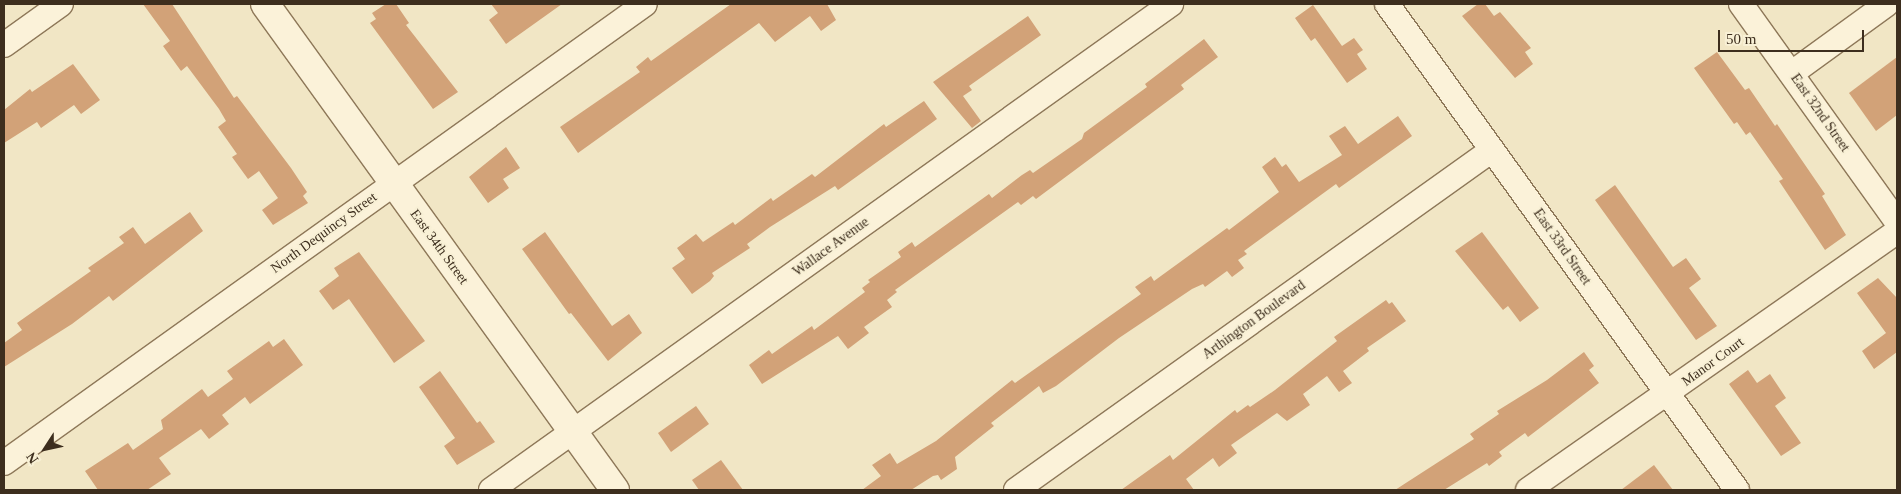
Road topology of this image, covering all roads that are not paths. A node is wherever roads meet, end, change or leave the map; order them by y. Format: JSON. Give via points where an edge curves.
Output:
{"nodes":[{"id":1,"x":61,"y":4,"type":"edge"},
{"id":2,"x":265,"y":4,"type":"edge"},
{"id":3,"x":645,"y":4,"type":"edge"},
{"id":4,"x":1171,"y":4,"type":"edge"},
{"id":5,"x":1387,"y":4,"type":"edge"},
{"id":6,"x":1741,"y":4,"type":"edge"},
{"id":7,"x":1887,"y":4,"type":"edge"},
{"id":8,"x":4,"y":45,"type":"edge"},
{"id":9,"x":1792,"y":73,"type":"junction"},
{"id":10,"x":1492,"y":150,"type":"junction"},
{"id":11,"x":393,"y":184,"type":"junction"},
{"id":12,"x":1897,"y":222,"type":"edge"},
{"id":13,"x":1897,"y":232,"type":"edge"},
{"id":14,"x":1667,"y":395,"type":"junction"},
{"id":15,"x":573,"y":432,"type":"junction"},
{"id":16,"x":4,"y":463,"type":"edge"},
{"id":17,"x":492,"y":490,"type":"edge"},
{"id":18,"x":615,"y":490,"type":"edge"},
{"id":19,"x":1016,"y":490,"type":"edge"},
{"id":20,"x":1528,"y":490,"type":"edge"},
{"id":21,"x":1737,"y":490,"type":"edge"}],
"edges":[{"from":1,"to":8,"type":"street"},
{"from":2,"to":11,"type":"main road","name":"East 34th Street"},
{"from":3,"to":11,"type":"street","name":"North Dequincy Street"},
{"from":4,"to":15,"type":"street","name":"Wallace Avenue"},
{"from":5,"to":10,"type":"street","name":"East 33rd Street"},
{"from":6,"to":9,"type":"street","name":"East 32nd Street"},
{"from":7,"to":9,"type":"street"},
{"from":9,"to":12,"type":"street","name":"East 32nd Street"},
{"from":10,"to":14,"type":"street","name":"East 33rd Street"},
{"from":10,"to":19,"type":"street","name":"Arthington Boulevard"},
{"from":11,"to":15,"type":"main road","name":"East 34th Street"},
{"from":11,"to":16,"type":"street","name":"North Dequincy Street"},
{"from":13,"to":14,"type":"street","name":"Manor Court"},
{"from":14,"to":20,"type":"street","name":"Manor Court"},
{"from":14,"to":21,"type":"street","name":"East 33rd Street"},
{"from":15,"to":17,"type":"street","name":"Wallace Avenue"},
{"from":15,"to":18,"type":"main road","name":"East 34th Street"}]}
